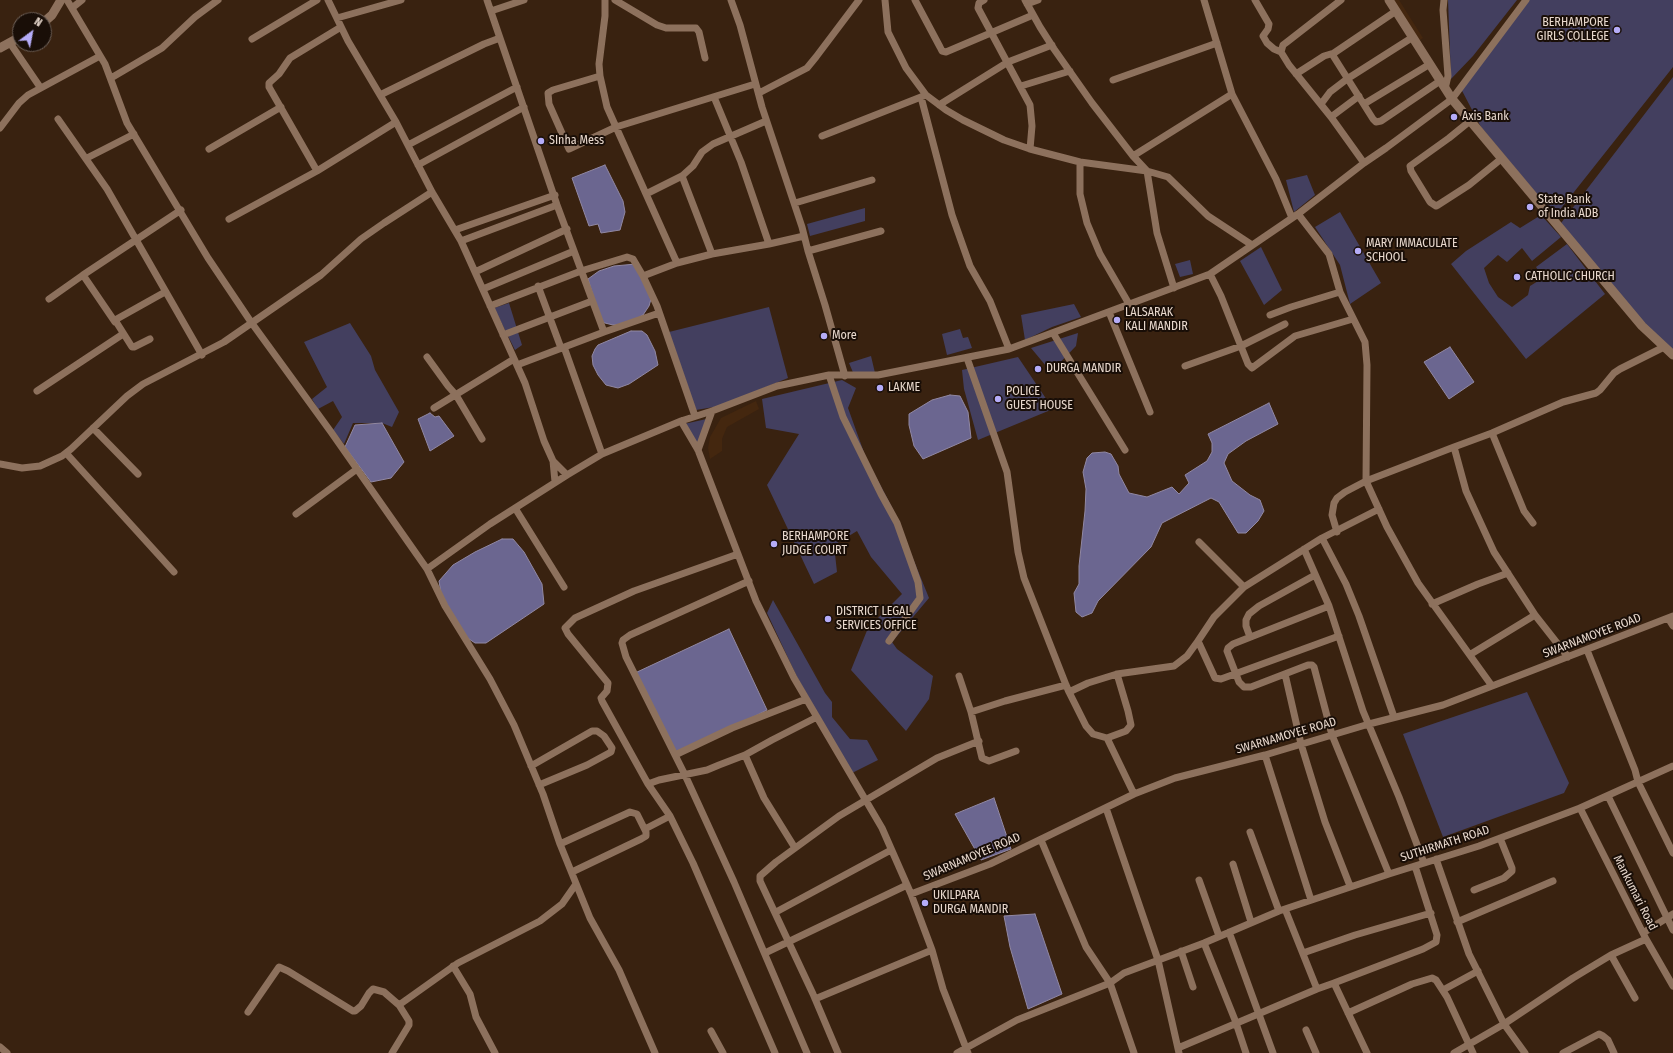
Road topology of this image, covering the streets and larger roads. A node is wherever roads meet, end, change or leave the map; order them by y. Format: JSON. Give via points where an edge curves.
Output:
{"nodes":[{"id":1,"x":61,"y":0,"type":"edge"},
{"id":2,"x":67,"y":0,"type":"edge"},
{"id":3,"x":82,"y":0,"type":"edge"},
{"id":4,"x":218,"y":0,"type":"edge"},
{"id":5,"x":317,"y":0,"type":"edge"},
{"id":6,"x":328,"y":0,"type":"edge"},
{"id":7,"x":401,"y":0,"type":"edge"},
{"id":8,"x":487,"y":0,"type":"edge"},
{"id":9,"x":524,"y":0,"type":"edge"},
{"id":10,"x":605,"y":0,"type":"edge"},
{"id":11,"x":615,"y":0,"type":"edge"},
{"id":12,"x":731,"y":0,"type":"edge"},
{"id":13,"x":859,"y":0,"type":"edge"},
{"id":14,"x":885,"y":0,"type":"edge"},
{"id":15,"x":915,"y":0,"type":"edge"},
{"id":16,"x":984,"y":0,"type":"edge"},
{"id":17,"x":1038,"y":0,"type":"edge"},
{"id":18,"x":1204,"y":0,"type":"edge"},
{"id":19,"x":1255,"y":0,"type":"edge"},
{"id":20,"x":1341,"y":0,"type":"edge"},
{"id":21,"x":1389,"y":0,"type":"edge"},
{"id":22,"x":1444,"y":0,"type":"edge"},
{"id":23,"x":1526,"y":0,"type":"edge"},
{"id":24,"x":1026,"y":2,"type":"edge"},
{"id":25,"x":72,"y":8,"type":"junction"},
{"id":26,"x":490,"y":11,"type":"junction"},
{"id":27,"x":1396,"y":12,"type":"junction"},
{"id":28,"x":52,"y":15,"type":"edge"},
{"id":29,"x":1033,"y":15,"type":"junction"},
{"id":30,"x":336,"y":18,"type":"junction"},
{"id":31,"x":341,"y":27,"type":"junction"},
{"id":32,"x":992,"y":32,"type":"junction"},
{"id":33,"x":1413,"y":37,"type":"junction"},
{"id":34,"x":500,"y":38,"type":"junction"},
{"id":35,"x":252,"y":39,"type":"dead end"},
{"id":36,"x":10,"y":43,"type":"joint"},
{"id":37,"x":1217,"y":43,"type":"junction"},
{"id":38,"x":1052,"y":45,"type":"junction"},
{"id":39,"x":0,"y":48,"type":"edge"},
{"id":40,"x":1281,"y":52,"type":"junction"},
{"id":41,"x":1332,"y":54,"type":"junction"},
{"id":42,"x":100,"y":56,"type":"junction"},
{"id":43,"x":705,"y":58,"type":"dead end"},
{"id":44,"x":1008,"y":62,"type":"junction"},
{"id":45,"x":1430,"y":64,"type":"junction"},
{"id":46,"x":1070,"y":71,"type":"junction"},
{"id":47,"x":1296,"y":74,"type":"junction"},
{"id":48,"x":600,"y":76,"type":"junction"},
{"id":49,"x":111,"y":78,"type":"junction"},
{"id":50,"x":1347,"y":79,"type":"junction"},
{"id":51,"x":1113,"y":80,"type":"dead end"},
{"id":52,"x":1440,"y":80,"type":"junction"},
{"id":53,"x":755,"y":84,"type":"junction"},
{"id":54,"x":1021,"y":86,"type":"junction"},
{"id":55,"x":517,"y":87,"type":"junction"},
{"id":56,"x":40,"y":88,"type":"junction"},
{"id":57,"x":1445,"y":89,"type":"junction"},
{"id":58,"x":759,"y":93,"type":"junction"},
{"id":59,"x":1232,"y":94,"type":"junction"},
{"id":60,"x":380,"y":95,"type":"junction"},
{"id":61,"x":923,"y":96,"type":"junction"},
{"id":62,"x":1359,"y":96,"type":"junction"},
{"id":63,"x":714,"y":97,"type":"junction"},
{"id":64,"x":1452,"y":98,"type":"junction"},
{"id":65,"x":1321,"y":104,"type":"junction"},
{"id":66,"x":1364,"y":104,"type":"junction"},
{"id":67,"x":939,"y":105,"type":"junction"},
{"id":68,"x":281,"y":107,"type":"junction"},
{"id":69,"x":524,"y":107,"type":"junction"},
{"id":70,"x":1331,"y":117,"type":"junction"},
{"id":71,"x":58,"y":119,"type":"dead end"},
{"id":72,"x":766,"y":121,"type":"junction"},
{"id":73,"x":1470,"y":121,"type":"junction"},
{"id":74,"x":396,"y":122,"type":"junction"},
{"id":75,"x":616,"y":127,"type":"junction"},
{"id":76,"x":0,"y":128,"type":"edge"},
{"id":77,"x":134,"y":134,"type":"junction"},
{"id":78,"x":730,"y":136,"type":"junction"},
{"id":79,"x":822,"y":136,"type":"dead end"},
{"id":80,"x":408,"y":145,"type":"junction"},
{"id":81,"x":209,"y":149,"type":"dead end"},
{"id":82,"x":1030,"y":149,"type":"junction"},
{"id":83,"x":1133,"y":156,"type":"junction"},
{"id":84,"x":87,"y":158,"type":"junction"},
{"id":85,"x":1502,"y":159,"type":"junction"},
{"id":86,"x":1080,"y":162,"type":"junction"},
{"id":87,"x":1364,"y":162,"type":"junction"},
{"id":88,"x":418,"y":165,"type":"junction"},
{"id":89,"x":317,"y":171,"type":"junction"},
{"id":90,"x":1147,"y":171,"type":"junction"},
{"id":91,"x":682,"y":176,"type":"junction"},
{"id":92,"x":872,"y":180,"type":"dead end"},
{"id":93,"x":432,"y":192,"type":"junction"},
{"id":94,"x":646,"y":194,"type":"junction"},
{"id":95,"x":555,"y":195,"type":"junction"},
{"id":96,"x":795,"y":203,"type":"junction"},
{"id":97,"x":557,"y":205,"type":"junction"},
{"id":98,"x":181,"y":210,"type":"junction"},
{"id":99,"x":1295,"y":216,"type":"junction"},
{"id":100,"x":230,"y":219,"type":"dead end"},
{"id":101,"x":566,"y":229,"type":"junction"},
{"id":102,"x":455,"y":230,"type":"junction"},
{"id":103,"x":881,"y":231,"type":"dead end"},
{"id":104,"x":804,"y":236,"type":"junction"},
{"id":105,"x":136,"y":240,"type":"junction"},
{"id":106,"x":461,"y":240,"type":"junction"},
{"id":107,"x":769,"y":244,"type":"junction"},
{"id":108,"x":1252,"y":244,"type":"junction"},
{"id":109,"x":574,"y":251,"type":"junction"},
{"id":110,"x":808,"y":252,"type":"junction"},
{"id":111,"x":712,"y":254,"type":"junction"},
{"id":112,"x":677,"y":263,"type":"junction"},
{"id":113,"x":581,"y":271,"type":"junction"},
{"id":114,"x":475,"y":272,"type":"junction"},
{"id":115,"x":1210,"y":274,"type":"junction"},
{"id":116,"x":83,"y":275,"type":"junction"},
{"id":117,"x":643,"y":276,"type":"junction"},
{"id":118,"x":538,"y":286,"type":"junction"},
{"id":119,"x":1174,"y":288,"type":"junction"},
{"id":120,"x":483,"y":289,"type":"junction"},
{"id":121,"x":165,"y":292,"type":"junction"},
{"id":122,"x":1340,"y":292,"type":"junction"},
{"id":123,"x":49,"y":299,"type":"dead end"},
{"id":124,"x":592,"y":301,"type":"junction"},
{"id":125,"x":1129,"y":304,"type":"junction"},
{"id":126,"x":490,"y":306,"type":"junction"},
{"id":127,"x":1109,"y":312,"type":"junction"},
{"id":128,"x":659,"y":313,"type":"junction"},
{"id":129,"x":1270,"y":315,"type":"dead end"},
{"id":130,"x":550,"y":317,"type":"junction"},
{"id":131,"x":1353,"y":319,"type":"junction"},
{"id":132,"x":115,"y":322,"type":"junction"},
{"id":133,"x":251,"y":322,"type":"junction"},
{"id":134,"x":1285,"y":324,"type":"dead end"},
{"id":135,"x":604,"y":332,"type":"junction"},
{"id":136,"x":1053,"y":333,"type":"junction"},
{"id":137,"x":122,"y":334,"type":"junction"},
{"id":138,"x":503,"y":335,"type":"junction"},
{"id":139,"x":150,"y":339,"type":"dead end"},
{"id":140,"x":1241,"y":346,"type":"junction"},
{"id":141,"x":562,"y":347,"type":"junction"},
{"id":142,"x":1664,"y":347,"type":"junction"},
{"id":143,"x":1009,"y":349,"type":"junction"},
{"id":144,"x":202,"y":355,"type":"junction"},
{"id":145,"x":1673,"y":355,"type":"edge"},
{"id":146,"x":427,"y":357,"type":"dead end"},
{"id":147,"x":967,"y":358,"type":"junction"},
{"id":148,"x":516,"y":362,"type":"junction"},
{"id":149,"x":1185,"y":366,"type":"dead end"},
{"id":150,"x":828,"y":376,"type":"junction"},
{"id":151,"x":845,"y":376,"type":"junction"},
{"id":152,"x":38,"y":391,"type":"dead end"},
{"id":153,"x":456,"y":395,"type":"junction"},
{"id":154,"x":434,"y":408,"type":"dead end"},
{"id":155,"x":712,"y":411,"type":"junction"},
{"id":156,"x":1150,"y":412,"type":"dead end"},
{"id":157,"x":695,"y":416,"type":"junction"},
{"id":158,"x":681,"y":421,"type":"junction"},
{"id":159,"x":93,"y":428,"type":"junction"},
{"id":160,"x":1492,"y":433,"type":"junction"},
{"id":161,"x":482,"y":439,"type":"dead end"},
{"id":162,"x":1454,"y":448,"type":"junction"},
{"id":163,"x":698,"y":450,"type":"junction"},
{"id":164,"x":1125,"y":450,"type":"dead end"},
{"id":165,"x":66,"y":453,"type":"junction"},
{"id":166,"x":602,"y":454,"type":"junction"},
{"id":167,"x":553,"y":461,"type":"junction"},
{"id":168,"x":0,"y":464,"type":"edge"},
{"id":169,"x":357,"y":469,"type":"junction"},
{"id":170,"x":138,"y":474,"type":"dead end"},
{"id":171,"x":568,"y":475,"type":"junction"},
{"id":172,"x":1366,"y":481,"type":"junction"},
{"id":173,"x":555,"y":482,"type":"junction"},
{"id":174,"x":515,"y":508,"type":"junction"},
{"id":175,"x":1379,"y":509,"type":"junction"},
{"id":176,"x":296,"y":514,"type":"dead end"},
{"id":177,"x":1534,"y":523,"type":"dead end"},
{"id":178,"x":1337,"y":532,"type":"junction"},
{"id":179,"x":1322,"y":538,"type":"junction"},
{"id":180,"x":1199,"y":542,"type":"dead end"},
{"id":181,"x":1304,"y":549,"type":"junction"},
{"id":182,"x":738,"y":554,"type":"junction"},
{"id":183,"x":427,"y":569,"type":"junction"},
{"id":184,"x":174,"y":572,"type":"dead end"},
{"id":185,"x":1508,"y":573,"type":"junction"},
{"id":186,"x":1315,"y":575,"type":"junction"},
{"id":187,"x":749,"y":581,"type":"junction"},
{"id":188,"x":564,"y":587,"type":"dead end"},
{"id":189,"x":1244,"y":587,"type":"junction"},
{"id":190,"x":1432,"y":604,"type":"junction"},
{"id":191,"x":1329,"y":606,"type":"junction"},
{"id":192,"x":1535,"y":615,"type":"junction"},
{"id":193,"x":1671,"y":617,"type":"edge"},
{"id":194,"x":1673,"y":626,"type":"edge"},
{"id":195,"x":1339,"y":636,"type":"junction"},
{"id":196,"x":1250,"y":637,"type":"junction"},
{"id":197,"x":1198,"y":641,"type":"junction"},
{"id":198,"x":889,"y":642,"type":"dead end"},
{"id":199,"x":1587,"y":650,"type":"junction"},
{"id":200,"x":1471,"y":654,"type":"junction"},
{"id":201,"x":1568,"y":657,"type":"junction"},
{"id":202,"x":1117,"y":674,"type":"junction"},
{"id":203,"x":1285,"y":674,"type":"junction"},
{"id":204,"x":1236,"y":675,"type":"junction"},
{"id":205,"x":959,"y":676,"type":"dead end"},
{"id":206,"x":1066,"y":684,"type":"junction"},
{"id":207,"x":1492,"y":686,"type":"junction"},
{"id":208,"x":1069,"y":692,"type":"junction"},
{"id":209,"x":806,"y":699,"type":"junction"},
{"id":210,"x":971,"y":712,"type":"junction"},
{"id":211,"x":816,"y":717,"type":"junction"},
{"id":212,"x":1394,"y":717,"type":"junction"},
{"id":213,"x":1369,"y":724,"type":"junction"},
{"id":214,"x":1332,"y":735,"type":"junction"},
{"id":215,"x":1107,"y":738,"type":"junction"},
{"id":216,"x":979,"y":741,"type":"junction"},
{"id":217,"x":1301,"y":744,"type":"junction"},
{"id":218,"x":1016,"y":751,"type":"dead end"},
{"id":219,"x":675,"y":755,"type":"junction"},
{"id":220,"x":745,"y":755,"type":"junction"},
{"id":221,"x":1265,"y":755,"type":"junction"},
{"id":222,"x":531,"y":766,"type":"junction"},
{"id":223,"x":1673,"y":767,"type":"edge"},
{"id":224,"x":685,"y":775,"type":"junction"},
{"id":225,"x":1638,"y":782,"type":"junction"},
{"id":226,"x":648,"y":784,"type":"junction"},
{"id":227,"x":539,"y":786,"type":"junction"},
{"id":228,"x":1134,"y":794,"type":"junction"},
{"id":229,"x":1608,"y":796,"type":"junction"},
{"id":230,"x":866,"y":800,"type":"junction"},
{"id":231,"x":1106,"y":808,"type":"junction"},
{"id":232,"x":1580,"y":808,"type":"junction"},
{"id":233,"x":670,"y":816,"type":"junction"},
{"id":234,"x":645,"y":829,"type":"junction"},
{"id":235,"x":1250,"y":832,"type":"dead end"},
{"id":236,"x":1500,"y":838,"type":"junction"},
{"id":237,"x":1041,"y":840,"type":"junction"},
{"id":238,"x":560,"y":844,"type":"junction"},
{"id":239,"x":796,"y":848,"type":"junction"},
{"id":240,"x":892,"y":850,"type":"junction"},
{"id":241,"x":1673,"y":853,"type":"edge"},
{"id":242,"x":1436,"y":859,"type":"junction"},
{"id":243,"x":1424,"y":863,"type":"junction"},
{"id":244,"x":1233,"y":864,"type":"dead end"},
{"id":245,"x":1415,"y":866,"type":"junction"},
{"id":246,"x":572,"y":872,"type":"junction"},
{"id":247,"x":1389,"y":874,"type":"junction"},
{"id":248,"x":1199,"y":880,"type":"dead end"},
{"id":249,"x":1553,"y":881,"type":"dead end"},
{"id":250,"x":576,"y":884,"type":"junction"},
{"id":251,"x":907,"y":886,"type":"junction"},
{"id":252,"x":1350,"y":886,"type":"junction"},
{"id":253,"x":1474,"y":890,"type":"dead end"},
{"id":254,"x":911,"y":894,"type":"junction"},
{"id":255,"x":1311,"y":900,"type":"junction"},
{"id":256,"x":1282,"y":910,"type":"junction"},
{"id":257,"x":776,"y":912,"type":"junction"},
{"id":258,"x":1431,"y":913,"type":"junction"},
{"id":259,"x":1670,"y":916,"type":"edge"},
{"id":260,"x":1251,"y":922,"type":"junction"},
{"id":261,"x":1457,"y":922,"type":"junction"},
{"id":262,"x":1673,"y":930,"type":"edge"},
{"id":263,"x":1230,"y":932,"type":"junction"},
{"id":264,"x":1218,"y":936,"type":"junction"},
{"id":265,"x":1644,"y":936,"type":"junction"},
{"id":266,"x":790,"y":942,"type":"junction"},
{"id":267,"x":1204,"y":943,"type":"junction"},
{"id":268,"x":932,"y":950,"type":"junction"},
{"id":269,"x":1181,"y":951,"type":"junction"},
{"id":270,"x":765,"y":953,"type":"junction"},
{"id":271,"x":1303,"y":953,"type":"junction"},
{"id":272,"x":1611,"y":955,"type":"junction"},
{"id":273,"x":1158,"y":960,"type":"junction"},
{"id":274,"x":453,"y":966,"type":"junction"},
{"id":275,"x":1478,"y":971,"type":"junction"},
{"id":276,"x":1110,"y":983,"type":"junction"},
{"id":277,"x":1334,"y":983,"type":"junction"},
{"id":278,"x":1673,"y":986,"type":"edge"},
{"id":279,"x":1193,"y":987,"type":"dead end"},
{"id":280,"x":1317,"y":989,"type":"junction"},
{"id":281,"x":1443,"y":990,"type":"junction"},
{"id":282,"x":1635,"y":998,"type":"dead end"},
{"id":283,"x":815,"y":999,"type":"junction"},
{"id":284,"x":399,"y":1005,"type":"junction"},
{"id":285,"x":248,"y":1012,"type":"dead end"},
{"id":286,"x":1348,"y":1012,"type":"junction"},
{"id":287,"x":1258,"y":1014,"type":"junction"},
{"id":288,"x":1236,"y":1023,"type":"junction"},
{"id":289,"x":1504,"y":1024,"type":"junction"},
{"id":290,"x":711,"y":1030,"type":"dead end"},
{"id":291,"x":1306,"y":1030,"type":"dead end"},
{"id":292,"x":1469,"y":1046,"type":"junction"},
{"id":293,"x":0,"y":1047,"type":"edge"},
{"id":294,"x":967,"y":1050,"type":"edge"},
{"id":295,"x":1179,"y":1050,"type":"edge"},
{"id":296,"x":7,"y":1053,"type":"edge"},
{"id":297,"x":392,"y":1053,"type":"edge"},
{"id":298,"x":495,"y":1053,"type":"edge"},
{"id":299,"x":655,"y":1053,"type":"edge"},
{"id":300,"x":723,"y":1053,"type":"edge"},
{"id":301,"x":775,"y":1053,"type":"edge"},
{"id":302,"x":807,"y":1053,"type":"edge"},
{"id":303,"x":838,"y":1053,"type":"edge"},
{"id":304,"x":957,"y":1053,"type":"edge"},
{"id":305,"x":1134,"y":1053,"type":"edge"},
{"id":306,"x":1246,"y":1053,"type":"edge"},
{"id":307,"x":1273,"y":1053,"type":"edge"},
{"id":308,"x":1316,"y":1053,"type":"edge"},
{"id":309,"x":1367,"y":1053,"type":"edge"},
{"id":310,"x":1454,"y":1053,"type":"edge"},
{"id":311,"x":1473,"y":1053,"type":"edge"},
{"id":312,"x":1525,"y":1053,"type":"edge"},
{"id":313,"x":1563,"y":1053,"type":"edge"},
{"id":314,"x":1614,"y":1053,"type":"edge"}],
"edges":[{"from":1,"to":28,"type":"street"},
{"from":2,"to":25,"type":"street"},
{"from":3,"to":25,"type":"street"},
{"from":4,"to":49,"type":"street","via":[[195,17],[162,48]]},
{"from":5,"to":35,"type":"street"},
{"from":6,"to":30,"type":"street"},
{"from":7,"to":30,"type":"street"},
{"from":8,"to":26,"type":"street"},
{"from":9,"to":26,"type":"street"},
{"from":10,"to":48,"type":"street","via":[[606,16]]},
{"from":11,"to":43,"type":"street","via":[[657,25],[666,28],[696,28]]},
{"from":12,"to":53,"type":"street"},
{"from":13,"to":58,"type":"street","via":[[806,68]]},
{"from":14,"to":61,"type":"street","via":[[891,41]]},
{"from":15,"to":32,"type":"street","via":[[944,52]]},
{"from":16,"to":32,"type":"street","via":[[979,3],[978,8]]},
{"from":17,"to":24,"type":"street"},
{"from":18,"to":37,"type":"street"},
{"from":19,"to":40,"type":"street","via":[[1270,26],[1263,36],[1270,46]]},
{"from":20,"to":40,"type":"street","via":[[1283,45]]},
{"from":21,"to":27,"type":"street"},
{"from":22,"to":57,"type":"street","via":[[1448,76]]},
{"from":23,"to":64,"type":"street"},
{"from":24,"to":29,"type":"street"},
{"from":25,"to":42,"type":"street"},
{"from":26,"to":34,"type":"street"},
{"from":27,"to":33,"type":"street"},
{"from":27,"to":41,"type":"street"},
{"from":29,"to":32,"type":"street"},
{"from":29,"to":38,"type":"street"},
{"from":30,"to":31,"type":"street"},
{"from":31,"to":60,"type":"street"},
{"from":31,"to":68,"type":"street","via":[[290,58],[279,74],[270,81],[269,87]]},
{"from":32,"to":44,"type":"street"},
{"from":33,"to":45,"type":"street"},
{"from":33,"to":50,"type":"street"},
{"from":34,"to":55,"type":"street"},
{"from":34,"to":60,"type":"street"},
{"from":36,"to":39,"type":"street"},
{"from":36,"to":56,"type":"street"},
{"from":37,"to":51,"type":"street"},
{"from":37,"to":59,"type":"street"},
{"from":38,"to":44,"type":"street"},
{"from":38,"to":46,"type":"street"},
{"from":40,"to":47,"type":"street"},
{"from":41,"to":47,"type":"street","via":[[1324,56]]},
{"from":41,"to":50,"type":"street"},
{"from":42,"to":49,"type":"street"},
{"from":42,"to":56,"type":"street"},
{"from":44,"to":54,"type":"street"},
{"from":44,"to":67,"type":"street"},
{"from":45,"to":52,"type":"street"},
{"from":45,"to":66,"type":"street"},
{"from":46,"to":54,"type":"street"},
{"from":46,"to":83,"type":"street"},
{"from":47,"to":65,"type":"street"},
{"from":48,"to":75,"type":"street","via":[[607,107]]},
{"from":48,"to":75,"type":"street","via":[[550,91],[547,96],[548,104],[569,149]]},
{"from":49,"to":77,"type":"street","via":[[123,114]]},
{"from":50,"to":62,"type":"street"},
{"from":50,"to":65,"type":"street","via":[[1330,92]]},
{"from":52,"to":57,"type":"street"},
{"from":52,"to":66,"type":"street","via":[[1381,121],[1374,121]]},
{"from":53,"to":58,"type":"street"},
{"from":53,"to":63,"type":"street"},
{"from":54,"to":82,"type":"street","via":[[1030,106]]},
{"from":55,"to":69,"type":"street"},
{"from":55,"to":80,"type":"street"},
{"from":56,"to":76,"type":"street","via":[[23,99]]},
{"from":57,"to":64,"type":"street"},
{"from":58,"to":72,"type":"street"},
{"from":59,"to":83,"type":"street"},
{"from":59,"to":99,"type":"street"},
{"from":60,"to":74,"type":"street"},
{"from":61,"to":67,"type":"street"},
{"from":61,"to":79,"type":"street"},
{"from":61,"to":143,"type":"street","via":[[952,216],[970,266],[990,301]]},
{"from":62,"to":66,"type":"street"},
{"from":62,"to":70,"type":"street"},
{"from":63,"to":75,"type":"street"},
{"from":63,"to":78,"type":"street"},
{"from":64,"to":73,"type":"street"},
{"from":64,"to":87,"type":"street"},
{"from":65,"to":70,"type":"street"},
{"from":67,"to":82,"type":"street","via":[[1004,140]]},
{"from":68,"to":81,"type":"street"},
{"from":68,"to":89,"type":"street"},
{"from":69,"to":88,"type":"street"},
{"from":69,"to":95,"type":"street"},
{"from":70,"to":87,"type":"street"},
{"from":71,"to":84,"type":"street"},
{"from":72,"to":78,"type":"street"},
{"from":72,"to":96,"type":"street"},
{"from":73,"to":85,"type":"street"},
{"from":73,"to":85,"type":"street","via":[[1410,166],[1430,202],[1438,205]]},
{"from":74,"to":80,"type":"street"},
{"from":74,"to":89,"type":"street"},
{"from":75,"to":94,"type":"street"},
{"from":77,"to":84,"type":"street"},
{"from":77,"to":98,"type":"street"},
{"from":78,"to":91,"type":"street","via":[[705,150]]},
{"from":78,"to":107,"type":"street"},
{"from":80,"to":88,"type":"street"},
{"from":82,"to":86,"type":"street"},
{"from":83,"to":90,"type":"street"},
{"from":84,"to":105,"type":"street"},
{"from":85,"to":142,"type":"street","via":[[1642,326]]},
{"from":86,"to":90,"type":"street"},
{"from":86,"to":125,"type":"street","via":[[1080,194],[1087,223],[1100,254]]},
{"from":87,"to":99,"type":"street"},
{"from":88,"to":93,"type":"street"},
{"from":89,"to":100,"type":"street"},
{"from":90,"to":108,"type":"street","via":[[1168,177],[1208,216]]},
{"from":90,"to":119,"type":"street","via":[[1157,233]]},
{"from":91,"to":94,"type":"street"},
{"from":91,"to":111,"type":"street"},
{"from":92,"to":96,"type":"street"},
{"from":93,"to":102,"type":"street"},
{"from":93,"to":133,"type":"street","via":[[361,239],[321,276]]},
{"from":94,"to":112,"type":"street"},
{"from":95,"to":97,"type":"street"},
{"from":95,"to":102,"type":"street"},
{"from":96,"to":104,"type":"street"},
{"from":97,"to":101,"type":"street"},
{"from":97,"to":106,"type":"street"},
{"from":98,"to":105,"type":"street"},
{"from":98,"to":133,"type":"street","via":[[208,258]]},
{"from":99,"to":108,"type":"street"},
{"from":99,"to":122,"type":"street","via":[[1329,254]]},
{"from":101,"to":109,"type":"street"},
{"from":101,"to":114,"type":"street"},
{"from":102,"to":106,"type":"street"},
{"from":103,"to":110,"type":"street"},
{"from":104,"to":107,"type":"street"},
{"from":104,"to":110,"type":"street"},
{"from":105,"to":116,"type":"street"},
{"from":105,"to":121,"type":"street"},
{"from":106,"to":114,"type":"street"},
{"from":107,"to":111,"type":"street"},
{"from":108,"to":115,"type":"street"},
{"from":109,"to":113,"type":"street"},
{"from":109,"to":120,"type":"street"},
{"from":110,"to":151,"type":"street"},
{"from":111,"to":112,"type":"street"},
{"from":112,"to":117,"type":"street"},
{"from":113,"to":117,"type":"street","via":[[627,257],[633,259]]},
{"from":113,"to":118,"type":"street"},
{"from":113,"to":124,"type":"street"},
{"from":114,"to":120,"type":"street"},
{"from":115,"to":119,"type":"street"},
{"from":115,"to":140,"type":"street"},
{"from":116,"to":123,"type":"street"},
{"from":116,"to":132,"type":"street"},
{"from":117,"to":128,"type":"street"},
{"from":118,"to":126,"type":"street"},
{"from":118,"to":130,"type":"street"},
{"from":119,"to":125,"type":"street"},
{"from":120,"to":126,"type":"street"},
{"from":121,"to":132,"type":"street","via":[[119,316]]},
{"from":121,"to":144,"type":"street"},
{"from":122,"to":129,"type":"street"},
{"from":122,"to":131,"type":"street"},
{"from":124,"to":130,"type":"street"},
{"from":124,"to":135,"type":"street"},
{"from":125,"to":127,"type":"street"},
{"from":126,"to":138,"type":"street"},
{"from":127,"to":136,"type":"street"},
{"from":127,"to":156,"type":"street"},
{"from":128,"to":135,"type":"street"},
{"from":128,"to":157,"type":"street"},
{"from":130,"to":138,"type":"street"},
{"from":130,"to":141,"type":"street"},
{"from":131,"to":140,"type":"street","via":[[1295,336],[1252,368]]},
{"from":131,"to":172,"type":"street","via":[[1366,350]]},
{"from":132,"to":137,"type":"street"},
{"from":133,"to":144,"type":"street"},
{"from":133,"to":169,"type":"street"},
{"from":134,"to":140,"type":"street"},
{"from":135,"to":141,"type":"street"},
{"from":136,"to":143,"type":"street"},
{"from":136,"to":164,"type":"street"},
{"from":137,"to":139,"type":"street","via":[[132,347]]},
{"from":137,"to":152,"type":"street"},
{"from":138,"to":148,"type":"street"},
{"from":140,"to":149,"type":"street"},
{"from":141,"to":148,"type":"street"},
{"from":141,"to":166,"type":"street"},
{"from":142,"to":145,"type":"street"},
{"from":142,"to":160,"type":"street","via":[[1620,369],[1596,393],[1563,402]]},
{"from":143,"to":147,"type":"street"},
{"from":144,"to":159,"type":"street","via":[[151,378]]},
{"from":146,"to":153,"type":"street"},
{"from":147,"to":151,"type":"street","via":[[878,376]]},
{"from":147,"to":206,"type":"street","via":[[1007,472],[1024,578]]},
{"from":148,"to":153,"type":"street"},
{"from":148,"to":167,"type":"street"},
{"from":150,"to":151,"type":"street"},
{"from":150,"to":155,"type":"street","via":[[777,386]]},
{"from":150,"to":198,"type":"street","via":[[843,417],[897,523],[918,582],[920,598]]},
{"from":153,"to":154,"type":"street"},
{"from":153,"to":161,"type":"street"},
{"from":155,"to":157,"type":"street"},
{"from":155,"to":163,"type":"street"},
{"from":157,"to":158,"type":"street"},
{"from":158,"to":163,"type":"street"},
{"from":158,"to":166,"type":"street"},
{"from":159,"to":165,"type":"street"},
{"from":159,"to":170,"type":"street"},
{"from":160,"to":162,"type":"street"},
{"from":160,"to":177,"type":"street","via":[[1524,511]]},
{"from":162,"to":172,"type":"street"},
{"from":162,"to":185,"type":"street","via":[[1466,491],[1494,552]]},
{"from":163,"to":182,"type":"street"},
{"from":165,"to":168,"type":"street","via":[[52,461],[31,467]]},
{"from":165,"to":184,"type":"street"},
{"from":166,"to":171,"type":"street"},
{"from":167,"to":171,"type":"street"},
{"from":167,"to":173,"type":"street"},
{"from":169,"to":176,"type":"street"},
{"from":169,"to":183,"type":"street"},
{"from":171,"to":173,"type":"street"},
{"from":172,"to":175,"type":"street"},
{"from":172,"to":178,"type":"street","via":[[1345,492],[1334,503],[1332,515]]},
{"from":173,"to":174,"type":"street"},
{"from":174,"to":183,"type":"street"},
{"from":174,"to":188,"type":"street"},
{"from":175,"to":178,"type":"street"},
{"from":175,"to":190,"type":"street"},
{"from":178,"to":179,"type":"street"},
{"from":179,"to":181,"type":"street"},
{"from":179,"to":212,"type":"street","via":[[1359,616]]},
{"from":180,"to":189,"type":"street"},
{"from":181,"to":186,"type":"street"},
{"from":181,"to":189,"type":"street"},
{"from":182,"to":187,"type":"street"},
{"from":182,"to":226,"type":"street","via":[[634,591],[575,618],[566,626],[568,634],[608,683],[602,701]]},
{"from":183,"to":222,"type":"street","via":[[445,606],[490,679],[514,725]]},
{"from":185,"to":190,"type":"street"},
{"from":185,"to":192,"type":"street"},
{"from":186,"to":191,"type":"street"},
{"from":186,"to":196,"type":"street","via":[[1259,606],[1250,614],[1246,626]]},
{"from":187,"to":209,"type":"street","via":[[756,601]]},
{"from":187,"to":219,"type":"street","via":[[630,635],[622,642],[626,657]]},
{"from":189,"to":197,"type":"street","via":[[1214,617]]},
{"from":190,"to":200,"type":"street"},
{"from":191,"to":195,"type":"street"},
{"from":191,"to":196,"type":"street"},
{"from":192,"to":200,"type":"street"},
{"from":192,"to":201,"type":"street"},
{"from":193,"to":194,"type":"street"},
{"from":193,"to":199,"type":"street","name":"SWARNAMOYEE ROAD"},
{"from":195,"to":204,"type":"street"},
{"from":195,"to":213,"type":"street"},
{"from":196,"to":204,"type":"street","via":[[1228,648]]},
{"from":197,"to":202,"type":"street","via":[[1187,656],[1174,666]]},
{"from":197,"to":204,"type":"street","via":[[1215,678]]},
{"from":199,"to":201,"type":"street","name":"SWARNAMOYEE ROAD"},
{"from":199,"to":225,"type":"street"},
{"from":200,"to":207,"type":"street"},
{"from":201,"to":207,"type":"street","name":"SWARNAMOYEE ROAD"},
{"from":202,"to":208,"type":"street"},
{"from":202,"to":215,"type":"street","via":[[1131,725],[1126,731]]},
{"from":203,"to":204,"type":"street","via":[[1247,688],[1240,684]]},
{"from":203,"to":214,"type":"street","name":"SUTHIRMATH ROAD","via":[[1308,665],[1314,667]]},
{"from":203,"to":217,"type":"street"},
{"from":205,"to":210,"type":"street"},
{"from":206,"to":208,"type":"street"},
{"from":206,"to":210,"type":"street"},
{"from":207,"to":212,"type":"street","name":"SWARNAMOYEE ROAD","via":[[1443,705]]},
{"from":208,"to":215,"type":"street","via":[[1089,730]]},
{"from":209,"to":211,"type":"street"},
{"from":209,"to":219,"type":"street","via":[[732,728]]},
{"from":210,"to":216,"type":"street"},
{"from":211,"to":220,"type":"street"},
{"from":211,"to":230,"type":"street"},
{"from":212,"to":213,"type":"street","name":"SWARNAMOYEE ROAD"},
{"from":213,"to":214,"type":"street","name":"SWARNAMOYEE ROAD"},
{"from":213,"to":243,"type":"street"},
{"from":214,"to":217,"type":"street","name":"SWARNAMOYEE ROAD"},
{"from":214,"to":247,"type":"street","name":"SUTHIRMATH ROAD"},
{"from":215,"to":228,"type":"street"},
{"from":216,"to":218,"type":"street","via":[[982,758],[986,761]]},
{"from":216,"to":230,"type":"street","via":[[937,758]]},
{"from":217,"to":221,"type":"street","name":"SWARNAMOYEE ROAD"},
{"from":217,"to":252,"type":"street","via":[[1325,822]]},
{"from":219,"to":224,"type":"street"},
{"from":220,"to":224,"type":"street","via":[[707,770]]},
{"from":220,"to":239,"type":"street","via":[[764,798]]},
{"from":221,"to":228,"type":"street","name":"SWARNAMOYEE ROAD","via":[[1175,778]]},
{"from":221,"to":255,"type":"street"},
{"from":222,"to":227,"type":"street"},
{"from":222,"to":227,"type":"street","via":[[592,731],[604,736],[612,748],[611,752],[587,765]]},
{"from":223,"to":225,"type":"street"},
{"from":224,"to":226,"type":"street"},
{"from":224,"to":270,"type":"street"},
{"from":225,"to":229,"type":"street"},
{"from":225,"to":241,"type":"street"},
{"from":226,"to":233,"type":"street"},
{"from":227,"to":238,"type":"street"},
{"from":228,"to":231,"type":"street","name":"SWARNAMOYEE ROAD"},
{"from":229,"to":232,"type":"street"},
{"from":229,"to":259,"type":"street"},
{"from":230,"to":239,"type":"street","via":[[839,816]]},
{"from":230,"to":240,"type":"street"},
{"from":231,"to":237,"type":"street","name":"SWARNAMOYEE ROAD"},
{"from":231,"to":273,"type":"street"},
{"from":232,"to":236,"type":"street","name":"SUTHIRMATH ROAD"},
{"from":232,"to":265,"type":"street","name":"Mankumari Road"},
{"from":233,"to":234,"type":"street"},
{"from":233,"to":301,"type":"street"},
{"from":234,"to":238,"type":"street","via":[[637,814],[630,812]]},
{"from":234,"to":246,"type":"street","via":[[646,834],[642,839]]},
{"from":235,"to":256,"type":"street"},
{"from":236,"to":242,"type":"street","name":"SUTHIRMATH ROAD"},
{"from":236,"to":253,"type":"street","via":[[1512,871],[1504,878]]},
{"from":237,"to":254,"type":"street","name":"SWARNAMOYEE ROAD","via":[[990,864]]},
{"from":237,"to":276,"type":"street","via":[[1086,947]]},
{"from":238,"to":246,"type":"street"},
{"from":239,"to":257,"type":"street","via":[[760,876],[760,881]]},
{"from":240,"to":251,"type":"street"},
{"from":240,"to":257,"type":"street"},
{"from":242,"to":243,"type":"street","name":"SUTHIRMATH ROAD"},
{"from":242,"to":261,"type":"street"},
{"from":243,"to":245,"type":"street","name":"SUTHIRMATH ROAD"},
{"from":244,"to":260,"type":"street"},
{"from":245,"to":247,"type":"street","name":"SUTHIRMATH ROAD"},
{"from":245,"to":258,"type":"street"},
{"from":246,"to":250,"type":"street"},
{"from":247,"to":252,"type":"street"},
{"from":248,"to":264,"type":"street"},
{"from":249,"to":261,"type":"street"},
{"from":250,"to":274,"type":"street","via":[[562,904],[540,921]]},
{"from":250,"to":299,"type":"street"},
{"from":251,"to":254,"type":"street"},
{"from":251,"to":266,"type":"street"},
{"from":252,"to":255,"type":"street"},
{"from":254,"to":268,"type":"street"},
{"from":255,"to":256,"type":"street"},
{"from":256,"to":260,"type":"street"},
{"from":256,"to":271,"type":"street"},
{"from":257,"to":266,"type":"street"},
{"from":258,"to":271,"type":"street"},
{"from":258,"to":277,"type":"street","via":[[1437,935],[1434,945]]},
{"from":259,"to":262,"type":"street"},
{"from":259,"to":265,"type":"street"},
{"from":260,"to":263,"type":"street"},
{"from":261,"to":275,"type":"street"},
{"from":263,"to":264,"type":"street"},
{"from":263,"to":287,"type":"street"},
{"from":264,"to":267,"type":"street"},
{"from":265,"to":272,"type":"street"},
{"from":265,"to":278,"type":"street","name":"Mankumari Road"},
{"from":266,"to":270,"type":"street"},
{"from":266,"to":283,"type":"street"},
{"from":267,"to":269,"type":"street"},
{"from":267,"to":288,"type":"street"},
{"from":268,"to":283,"type":"street"},
{"from":268,"to":294,"type":"street","via":[[943,989]]},
{"from":269,"to":273,"type":"street"},
{"from":269,"to":279,"type":"street"},
{"from":270,"to":302,"type":"street"},
{"from":271,"to":280,"type":"street"},
{"from":272,"to":282,"type":"street"},
{"from":272,"to":289,"type":"street"},
{"from":273,"to":276,"type":"street","via":[[1124,973]]},
{"from":273,"to":295,"type":"street"},
{"from":274,"to":284,"type":"street"},
{"from":274,"to":298,"type":"street","via":[[470,994],[476,1017]]},
{"from":275,"to":281,"type":"street"},
{"from":275,"to":289,"type":"street"},
{"from":276,"to":294,"type":"street","via":[[1017,1020]]},
{"from":276,"to":305,"type":"street"},
{"from":277,"to":280,"type":"street"},
{"from":277,"to":286,"type":"street"},
{"from":280,"to":287,"type":"street"},
{"from":281,"to":286,"type":"street","via":[[1432,978]]},
{"from":281,"to":292,"type":"street"},
{"from":283,"to":303,"type":"street"},
{"from":284,"to":285,"type":"street","via":[[384,992],[373,989],[361,1006],[353,1011],[279,967]]},
{"from":284,"to":297,"type":"street","via":[[409,1025]]},
{"from":286,"to":309,"type":"street"},
{"from":287,"to":288,"type":"street"},
{"from":287,"to":307,"type":"street"},
{"from":288,"to":295,"type":"street"},
{"from":288,"to":306,"type":"street"},
{"from":289,"to":292,"type":"street"},
{"from":289,"to":312,"type":"street"},
{"from":290,"to":300,"type":"street"},
{"from":291,"to":308,"type":"street"},
{"from":292,"to":310,"type":"street"},
{"from":292,"to":311,"type":"street"},
{"from":293,"to":296,"type":"street"},
{"from":294,"to":304,"type":"street"},
{"from":313,"to":314,"type":"street","via":[[1599,1034],[1608,1040]]}]}
